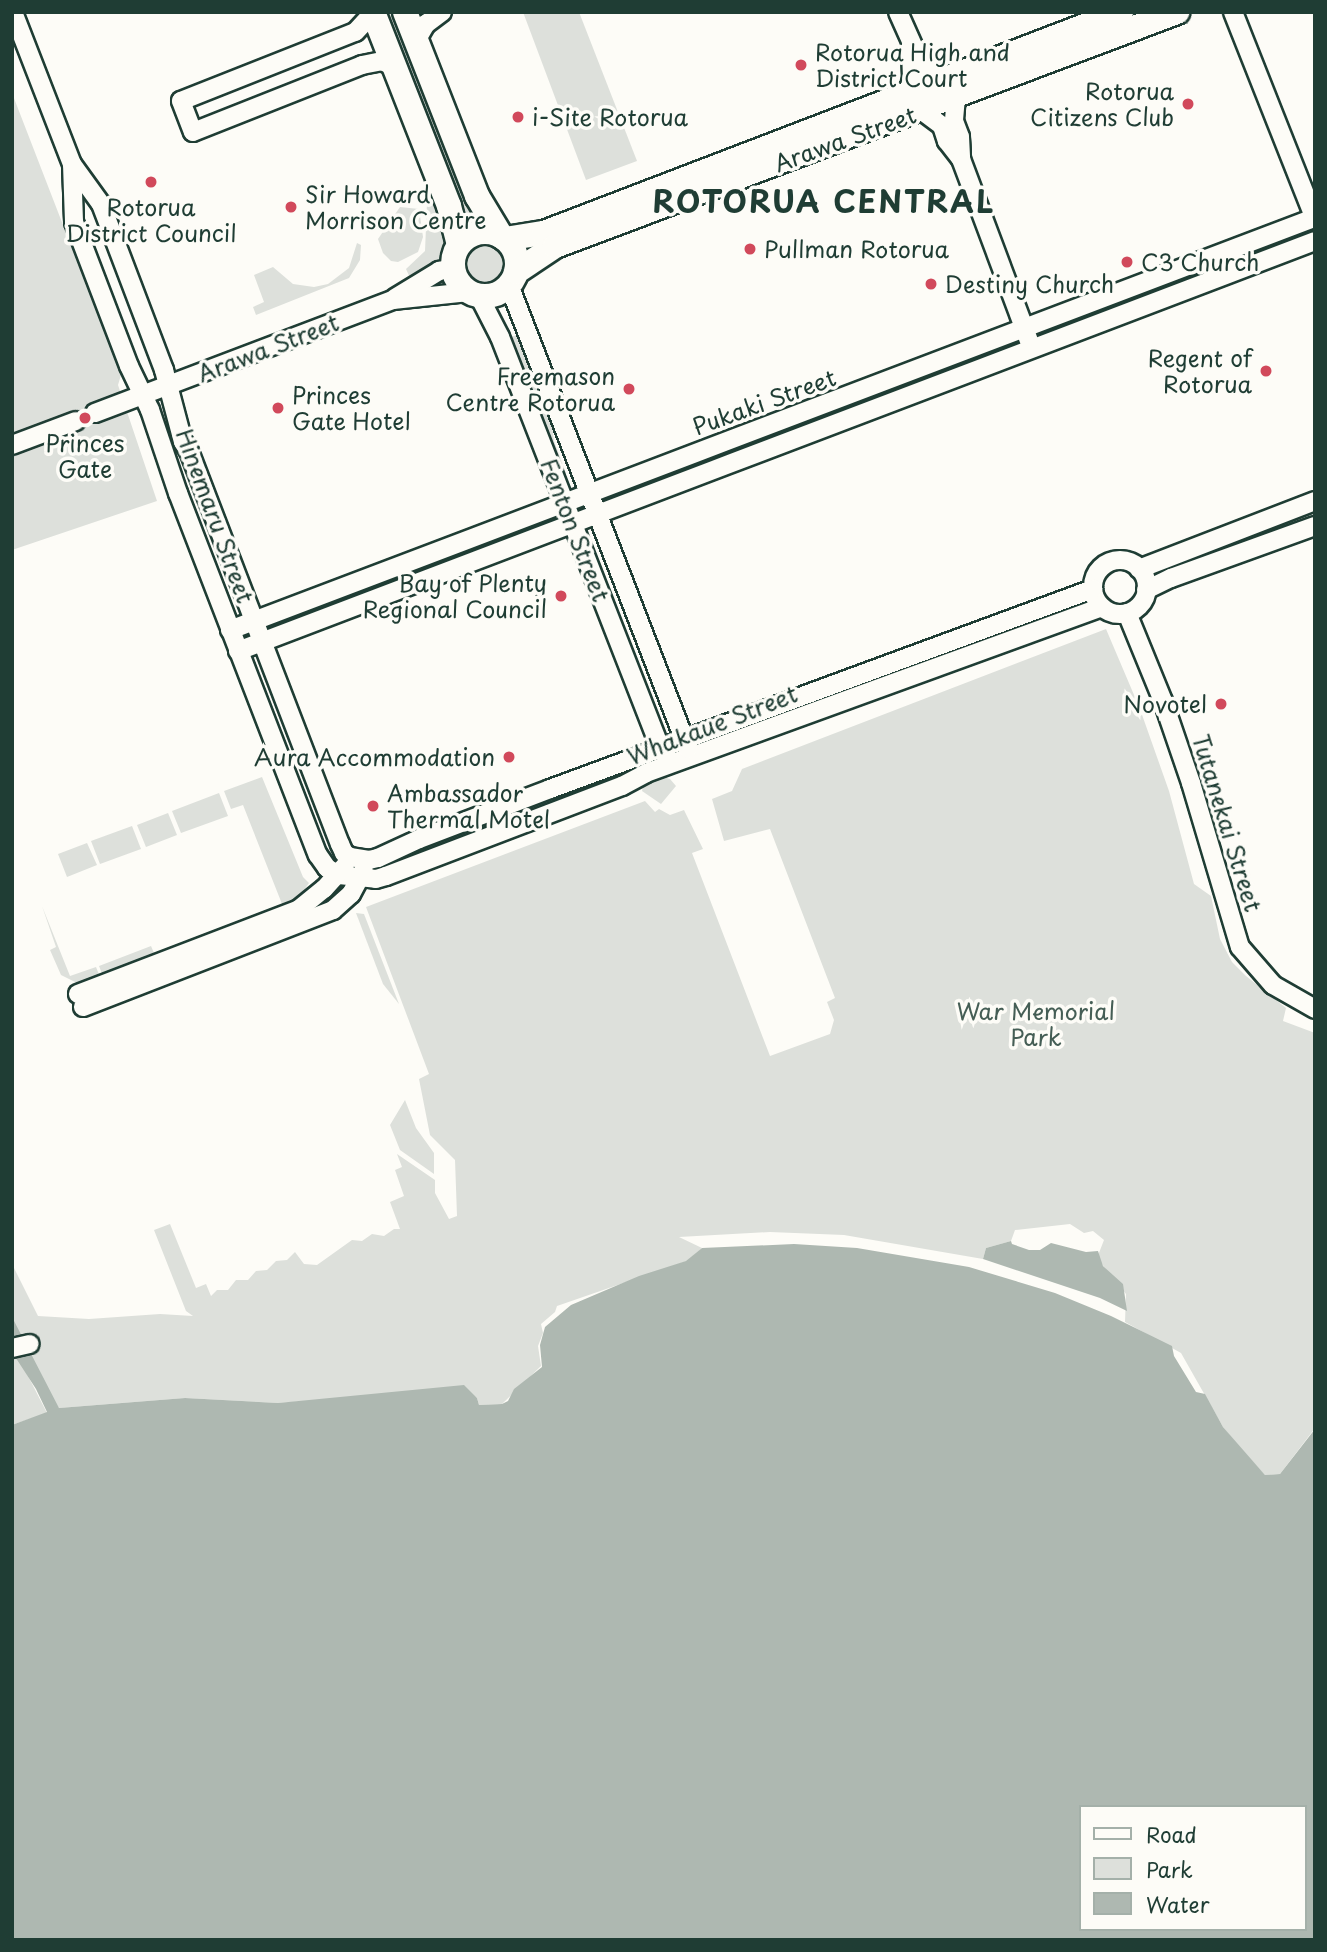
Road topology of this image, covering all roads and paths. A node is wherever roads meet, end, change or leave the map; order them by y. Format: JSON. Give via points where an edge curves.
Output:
{"nodes":[{"id":1,"x":13,"y":12,"type":"edge"},
{"id":2,"x":373,"y":12,"type":"edge"},
{"id":3,"x":405,"y":12,"type":"edge"},
{"id":4,"x":442,"y":12,"type":"edge"},
{"id":5,"x":898,"y":12,"type":"edge"},
{"id":6,"x":1121,"y":12,"type":"edge"},
{"id":7,"x":1177,"y":12,"type":"edge"},
{"id":8,"x":1233,"y":12,"type":"edge"},
{"id":9,"x":416,"y":41,"type":"junction"},
{"id":10,"x":911,"y":45,"type":"junction"},
{"id":11,"x":395,"y":66,"type":"junction"},
{"id":12,"x":952,"y":88,"type":"junction"},
{"id":13,"x":914,"y":103,"type":"junction"},
{"id":14,"x":961,"y":159,"type":"junction"},
{"id":15,"x":72,"y":164,"type":"junction"},
{"id":16,"x":1315,"y":218,"type":"edge"},
{"id":17,"x":503,"y":238,"type":"junction"},
{"id":18,"x":1315,"y":241,"type":"edge"},
{"id":19,"x":456,"y":256,"type":"junction"},
{"id":20,"x":513,"y":279,"type":"junction"},
{"id":21,"x":474,"y":294,"type":"junction"},
{"id":22,"x":393,"y":300,"type":"junction"},
{"id":23,"x":1025,"y":330,"type":"junction"},
{"id":24,"x":1032,"y":348,"type":"junction"},
{"id":25,"x":169,"y":387,"type":"junction"},
{"id":26,"x":144,"y":396,"type":"junction"},
{"id":27,"x":95,"y":413,"type":"dead end"},
{"id":28,"x":76,"y":421,"type":"dead end"},
{"id":29,"x":12,"y":444,"type":"edge"},
{"id":30,"x":588,"y":493,"type":"junction"},
{"id":31,"x":1315,"y":501,"type":"edge"},
{"id":32,"x":564,"y":502,"type":"junction"},
{"id":33,"x":597,"y":515,"type":"junction"},
{"id":34,"x":572,"y":523,"type":"junction"},
{"id":35,"x":1315,"y":526,"type":"edge"},
{"id":36,"x":1139,"y":569,"type":"junction"},
{"id":37,"x":1093,"y":589,"type":"junction"},
{"id":38,"x":1146,"y":590,"type":"junction"},
{"id":39,"x":1102,"y":607,"type":"junction"},
{"id":40,"x":1127,"y":613,"type":"junction"},
{"id":41,"x":254,"y":621,"type":"junction"},
{"id":42,"x":230,"y":630,"type":"junction"},
{"id":43,"x":262,"y":642,"type":"junction"},
{"id":44,"x":238,"y":651,"type":"junction"},
{"id":45,"x":677,"y":752,"type":"junction"},
{"id":46,"x":350,"y":857,"type":"junction"},
{"id":47,"x":369,"y":860,"type":"junction"},
{"id":48,"x":339,"y":876,"type":"junction"},
{"id":49,"x":360,"y":878,"type":"junction"},
{"id":50,"x":1315,"y":1009,"type":"edge"}],
"edges":[{"from":1,"to":15,"type":"street","name":"Hinemaru Street"},
{"from":2,"to":11,"type":"main road"},
{"from":2,"to":11,"type":"street","via":[[355,32],[181,101],[193,132],[362,65],[382,61]]},
{"from":3,"to":9,"type":"main road"},
{"from":4,"to":9,"type":"street","via":[[426,24]]},
{"from":5,"to":10,"type":"street"},
{"from":6,"to":12,"type":"main road","name":"Arawa Street"},
{"from":7,"to":12,"type":"main road","name":"Arawa Street"},
{"from":8,"to":16,"type":"street"},
{"from":9,"to":17,"type":"main road","via":[[477,196]]},
{"from":10,"to":12,"type":"street","via":[[928,69]]},
{"from":10,"to":13,"type":"street"},
{"from":11,"to":19,"type":"main road","via":[[449,206]]},
{"from":12,"to":13,"type":"main road","name":"Arawa Street"},
{"from":12,"to":14,"type":"street"},
{"from":13,"to":14,"type":"street","via":[[942,126]]},
{"from":13,"to":17,"type":"main road","name":"Arawa Street","via":[[544,233]]},
{"from":13,"to":20,"type":"main road","name":"Arawa Street","via":[[555,246]]},
{"from":14,"to":23,"type":"street"},
{"from":15,"to":25,"type":"street","name":"Hinemaru Street","via":[[101,204]]},
{"from":15,"to":26,"type":"street","name":"Hinemaru Street","via":[[74,222]]},
{"from":16,"to":23,"type":"street","name":"Pukaki Street"},
{"from":17,"to":19,"type":"main road","via":[[483,233],[466,239]]},
{"from":17,"to":20,"type":"main road","via":[[513,248]]},
{"from":18,"to":24,"type":"street","name":"Pukaki Street"},
{"from":19,"to":21,"type":"main road","via":[[456,277]]},
{"from":19,"to":22,"type":"street","name":"Arawa Street"},
{"from":20,"to":21,"type":"main road","via":[[500,292]]},
{"from":20,"to":30,"type":"street","name":"Fenton Street"},
{"from":21,"to":22,"type":"street","name":"Arawa Street"},
{"from":21,"to":32,"type":"street","name":"Fenton Street","via":[[500,337]]},
{"from":22,"to":25,"type":"street","name":"Arawa Street"},
{"from":23,"to":24,"type":"street"},
{"from":23,"to":30,"type":"street","name":"Pukaki Street"},
{"from":24,"to":33,"type":"street","name":"Pukaki Street"},
{"from":25,"to":26,"type":"street","name":"Arawa Street"},
{"from":25,"to":41,"type":"street","name":"Hinemaru Street","via":[[183,442]]},
{"from":26,"to":27,"type":"street","name":"Arawa Street"},
{"from":26,"to":42,"type":"street","name":"Hinemaru Street"},
{"from":28,"to":29,"type":"street"},
{"from":30,"to":32,"type":"street","name":"Pukaki Street"},
{"from":30,"to":33,"type":"street","name":"Fenton Street"},
{"from":31,"to":36,"type":"street"},
{"from":32,"to":34,"type":"street","name":"Fenton Street"},
{"from":32,"to":41,"type":"street","name":"Pukaki Street"},
{"from":33,"to":34,"type":"street","name":"Pukaki Street"},
{"from":33,"to":45,"type":"street","name":"Fenton Street","via":[[653,658]]},
{"from":34,"to":43,"type":"street","name":"Pukaki Street"},
{"from":34,"to":45,"type":"street","name":"Fenton Street"},
{"from":35,"to":38,"type":"street"},
{"from":36,"to":37,"type":"street","via":[[1127,562],[1112,562],[1098,572]]},
{"from":36,"to":38,"type":"street"},
{"from":37,"to":39,"type":"street"},
{"from":37,"to":45,"type":"street","name":"Whakaue Street"},
{"from":38,"to":40,"type":"street","via":[[1140,605]]},
{"from":39,"to":40,"type":"street"},
{"from":39,"to":45,"type":"street","name":"Whakaue Street"},
{"from":40,"to":50,"type":"street","name":"Tutanekai Street","via":[[1191,783],[1240,947],[1273,985]]},
{"from":41,"to":42,"type":"street","name":"Pukaki Street"},
{"from":41,"to":43,"type":"street","name":"Hinemaru Street"},
{"from":42,"to":44,"type":"street","name":"Hinemaru Street"},
{"from":43,"to":44,"type":"street","name":"Pukaki Street"},
{"from":43,"to":46,"type":"street","name":"Hinemaru Street","via":[[340,845]]},
{"from":44,"to":48,"type":"street","name":"Hinemaru Street","via":[[318,855]]},
{"from":45,"to":47,"type":"street","name":"Whakaue Street"},
{"from":45,"to":49,"type":"street","name":"Whakaue Street","via":[[428,861],[376,878]]},
{"from":46,"to":47,"type":"street"},
{"from":46,"to":48,"type":"street"},
{"from":47,"to":49,"type":"street"},
{"from":48,"to":49,"type":"street","name":"Whakaue Street"},
{"from":48,"to":49,"type":"street","via":[[299,909],[80,1001],[333,910]]}]}
